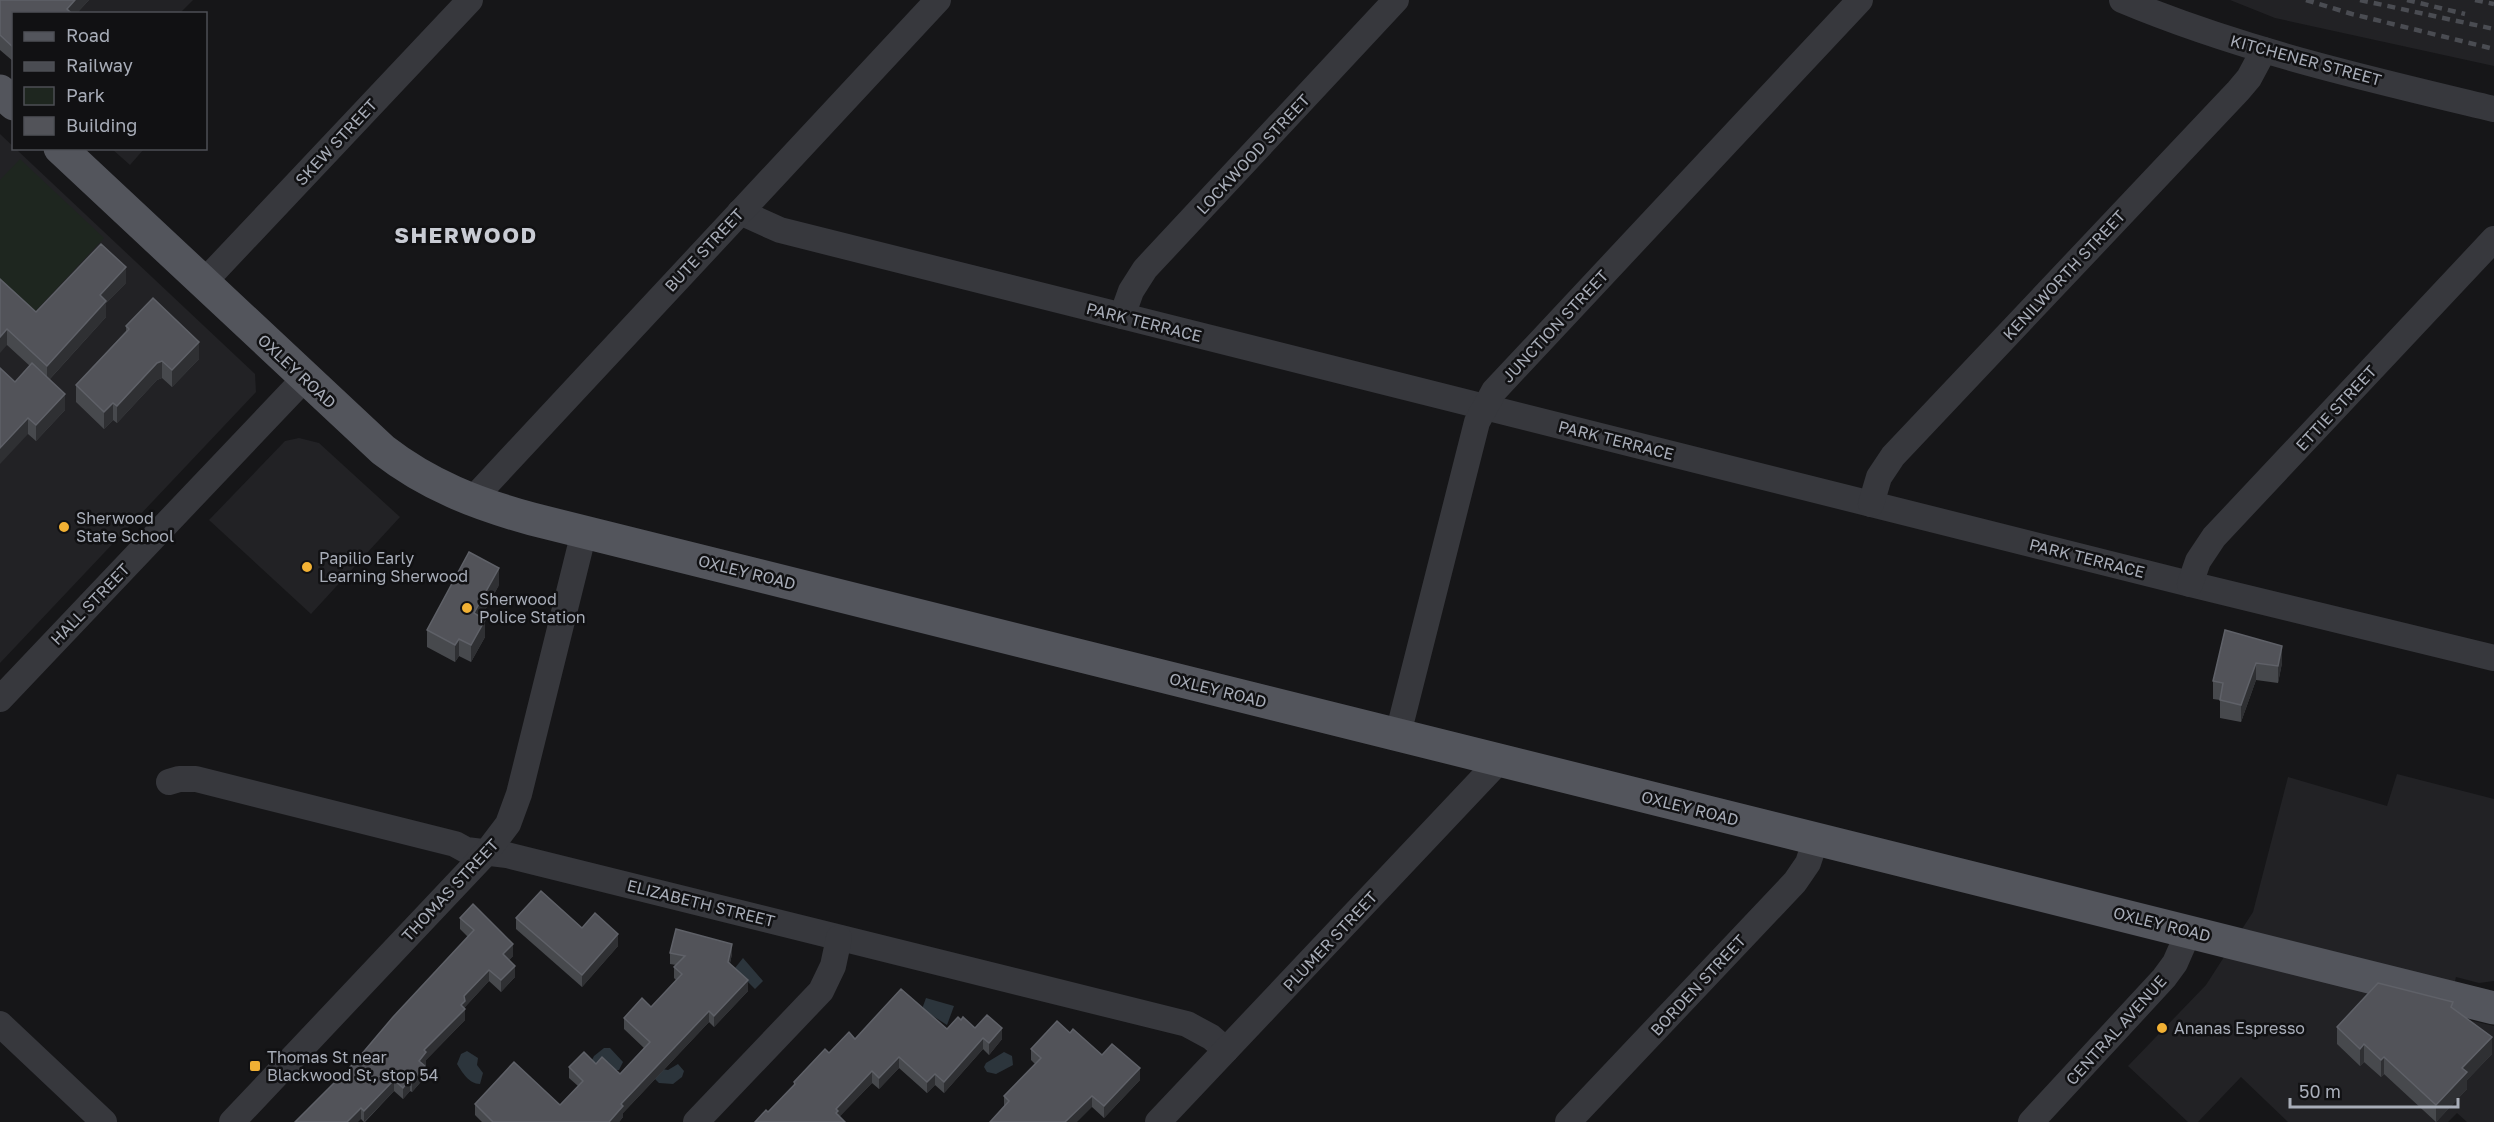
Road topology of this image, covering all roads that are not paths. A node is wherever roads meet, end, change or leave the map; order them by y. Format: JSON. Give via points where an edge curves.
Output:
{"nodes":[{"id":1,"x":470,"y":0,"type":"edge"},
{"id":2,"x":938,"y":0,"type":"edge"},
{"id":3,"x":1396,"y":0,"type":"edge"},
{"id":4,"x":1860,"y":0,"type":"edge"},
{"id":5,"x":2122,"y":0,"type":"edge"},
{"id":6,"x":2264,"y":50,"type":"junction"},
{"id":7,"x":0,"y":91,"type":"edge"},
{"id":8,"x":12,"y":102,"type":"edge"},
{"id":9,"x":2494,"y":109,"type":"edge"},
{"id":10,"x":62,"y":150,"type":"edge"},
{"id":11,"x":740,"y":212,"type":"junction"},
{"id":12,"x":2494,"y":239,"type":"edge"},
{"id":13,"x":203,"y":283,"type":"junction"},
{"id":14,"x":1122,"y":316,"type":"junction"},
{"id":15,"x":304,"y":379,"type":"junction"},
{"id":16,"x":1485,"y":407,"type":"junction"},
{"id":17,"x":471,"y":501,"type":"junction"},
{"id":18,"x":1871,"y":504,"type":"junction"},
{"id":19,"x":584,"y":532,"type":"junction"},
{"id":20,"x":2190,"y":584,"type":"junction"},
{"id":21,"x":2494,"y":658,"type":"edge"},
{"id":22,"x":0,"y":699,"type":"edge"},
{"id":23,"x":1398,"y":734,"type":"junction"},
{"id":24,"x":1500,"y":760,"type":"junction"},
{"id":25,"x":169,"y":782,"type":"dead end"},
{"id":26,"x":1816,"y":839,"type":"junction"},
{"id":27,"x":486,"y":853,"type":"junction"},
{"id":28,"x":2189,"y":931,"type":"junction"},
{"id":29,"x":839,"y":938,"type":"junction"},
{"id":30,"x":2492,"y":1004,"type":"edge"},
{"id":31,"x":0,"y":1024,"type":"edge"},
{"id":32,"x":1226,"y":1050,"type":"junction"},
{"id":33,"x":104,"y":1122,"type":"edge"},
{"id":34,"x":232,"y":1122,"type":"edge"},
{"id":35,"x":696,"y":1122,"type":"edge"},
{"id":36,"x":1158,"y":1122,"type":"edge"},
{"id":37,"x":1568,"y":1122,"type":"edge"},
{"id":38,"x":2031,"y":1122,"type":"edge"}],
"edges":[{"from":1,"to":13,"type":"street","name":"SKEW STREET"},
{"from":2,"to":11,"type":"street","name":"BUTE STREET"},
{"from":3,"to":14,"type":"street","name":"LOCKWOOD STREET","via":[[1145,268]]},
{"from":4,"to":16,"type":"street","name":"JUNCTION STREET","via":[[1494,391]]},
{"from":5,"to":6,"type":"street","name":"KITCHENER STREET","via":[[2193,29]]},
{"from":6,"to":9,"type":"street","name":"KITCHENER STREET"},
{"from":6,"to":18,"type":"street","name":"KENILWORTH STREET","via":[[2238,91],[1893,456],[1879,477]]},
{"from":7,"to":8,"type":"main road"},
{"from":10,"to":13,"type":"main road","name":"OXLEY ROAD"},
{"from":11,"to":14,"type":"street","name":"PARK TERRACE","via":[[780,230]]},
{"from":11,"to":17,"type":"street","name":"BUTE STREET"},
{"from":12,"to":20,"type":"street","name":"ETTIE STREET","via":[[2214,537],[2198,561]]},
{"from":13,"to":15,"type":"main road","name":"OXLEY ROAD"},
{"from":14,"to":16,"type":"street","name":"PARK TERRACE"},
{"from":15,"to":17,"type":"main road","name":"OXLEY ROAD","via":[[398,461]]},
{"from":15,"to":22,"type":"street","name":"HALL STREET"},
{"from":16,"to":18,"type":"street","name":"PARK TERRACE"},
{"from":16,"to":23,"type":"street","name":"JUNCTION STREET","via":[[1477,422]]},
{"from":17,"to":19,"type":"main road","name":"OXLEY ROAD"},
{"from":18,"to":20,"type":"street","name":"PARK TERRACE"},
{"from":19,"to":23,"type":"main road","name":"OXLEY ROAD"},
{"from":19,"to":27,"type":"street","name":"THOMAS STREET","via":[[519,794],[508,824]]},
{"from":20,"to":21,"type":"street","name":"PARK TERRACE"},
{"from":23,"to":24,"type":"main road","name":"OXLEY ROAD"},
{"from":24,"to":26,"type":"main road","name":"OXLEY ROAD"},
{"from":24,"to":32,"type":"street","name":"PLUMER STREET"},
{"from":25,"to":27,"type":"street","name":"ELIZABETH STREET","via":[[196,779]]},
{"from":26,"to":28,"type":"main road","name":"OXLEY ROAD"},
{"from":26,"to":37,"type":"street","name":"BORDEN STREET","via":[[1795,882]]},
{"from":27,"to":29,"type":"street","name":"ELIZABETH STREET"},
{"from":27,"to":34,"type":"street","name":"THOMAS STREET"},
{"from":28,"to":30,"type":"main road","name":"OXLEY ROAD"},
{"from":28,"to":38,"type":"street","name":"CENTRAL AVENUE","via":[[2164,978]]},
{"from":29,"to":32,"type":"street","name":"ELIZABETH STREET","via":[[1187,1024]]},
{"from":29,"to":35,"type":"street","via":[[833,966],[820,991]]},
{"from":31,"to":33,"type":"street"},
{"from":32,"to":36,"type":"street","name":"PLUMER STREET"}]}
